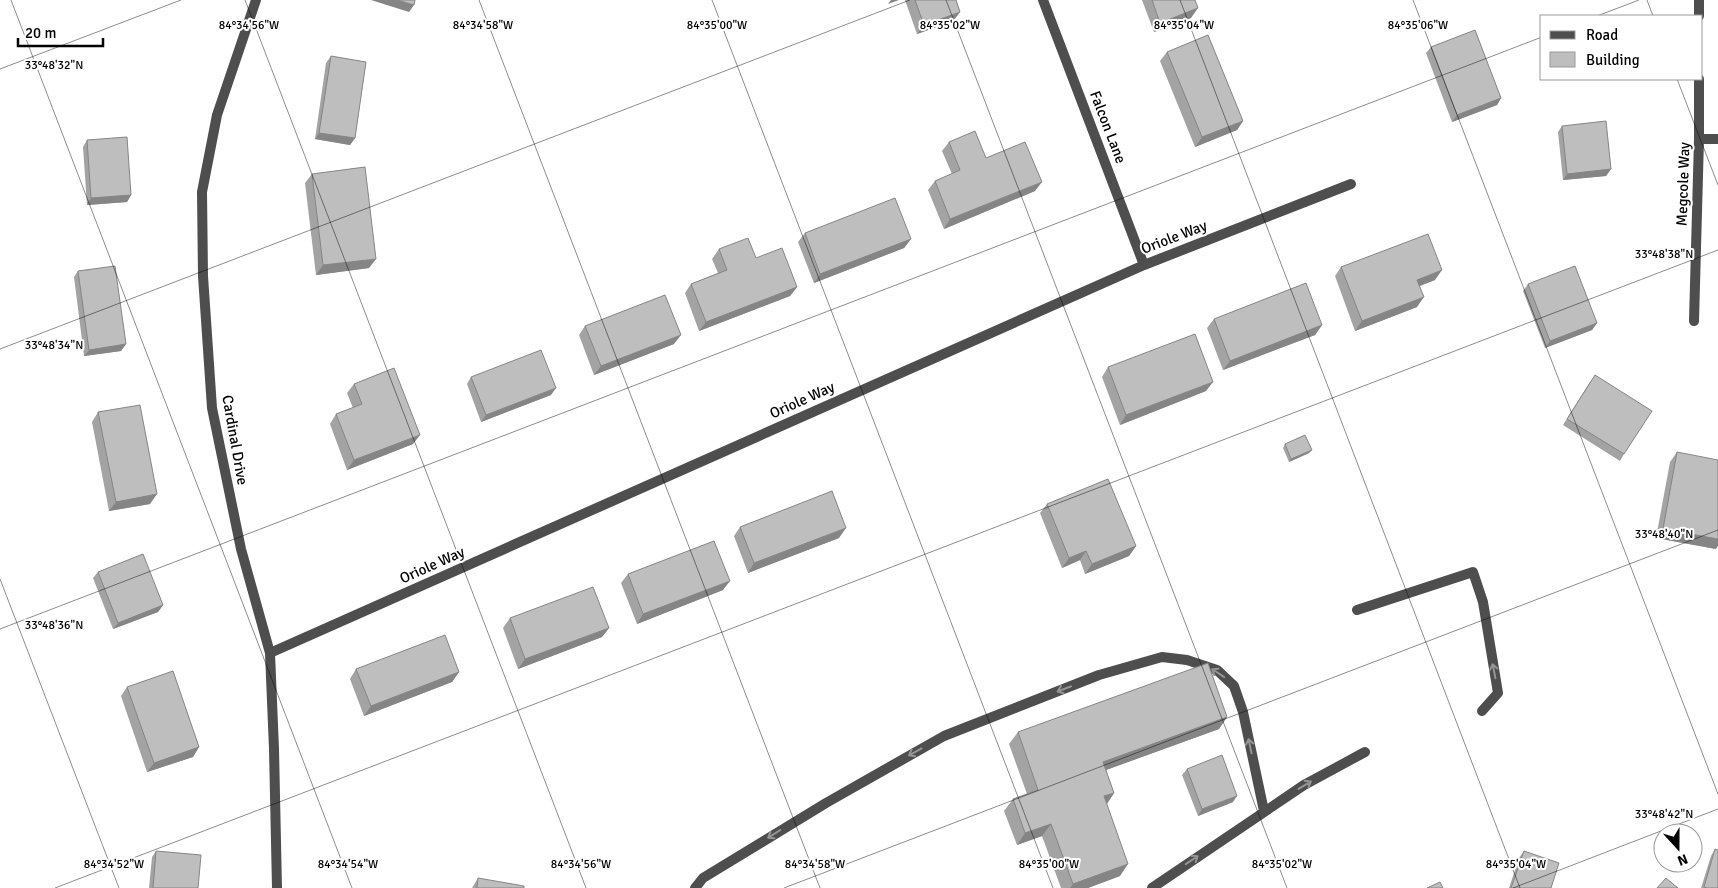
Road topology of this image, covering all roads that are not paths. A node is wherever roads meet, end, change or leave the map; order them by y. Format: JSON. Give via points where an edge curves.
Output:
{"nodes":[{"id":1,"x":256,"y":0,"type":"edge"},
{"id":2,"x":1043,"y":0,"type":"edge"},
{"id":3,"x":1698,"y":0,"type":"edge"},
{"id":4,"x":1699,"y":15,"type":"edge"},
{"id":5,"x":1699,"y":80,"type":"edge"},
{"id":6,"x":1699,"y":139,"type":"junction"},
{"id":7,"x":1718,"y":139,"type":"edge"},
{"id":8,"x":1351,"y":184,"type":"dead end"},
{"id":9,"x":1144,"y":265,"type":"junction"},
{"id":10,"x":1694,"y":321,"type":"dead end"},
{"id":11,"x":1357,"y":610,"type":"dead end"},
{"id":12,"x":270,"y":653,"type":"junction"},
{"id":13,"x":1482,"y":711,"type":"dead end"},
{"id":14,"x":1365,"y":752,"type":"dead end"},
{"id":15,"x":1264,"y":811,"type":"junction"},
{"id":16,"x":277,"y":888,"type":"edge"},
{"id":17,"x":695,"y":888,"type":"edge"},
{"id":18,"x":1152,"y":888,"type":"edge"}],
"edges":[{"from":1,"to":12,"type":"street","name":"Cardinal Drive","via":[[217,115],[202,192],[203,276],[212,408],[241,549]]},
{"from":2,"to":9,"type":"street","name":"Falcon Lane"},
{"from":3,"to":4,"type":"street"},
{"from":5,"to":6,"type":"street","name":"Megcole Way"},
{"from":6,"to":7,"type":"street"},
{"from":6,"to":10,"type":"street","name":"Megcole Way"},
{"from":8,"to":9,"type":"street","name":"Oriole Way"},
{"from":9,"to":12,"type":"street","name":"Oriole Way"},
{"from":13,"to":11,"type":"street","one_way":true,"via":[[1498,693],[1483,602],[1473,572]]},
{"from":12,"to":16,"type":"street","name":"Cardinal Drive"},
{"from":15,"to":14,"type":"street","one_way":true},
{"from":15,"to":17,"type":"street","one_way":true,"via":[[1243,712],[1234,686],[1217,670],[1187,660],[1162,657],[1099,675],[944,736],[826,802],[703,878]]},
{"from":18,"to":15,"type":"street","one_way":true}]}
